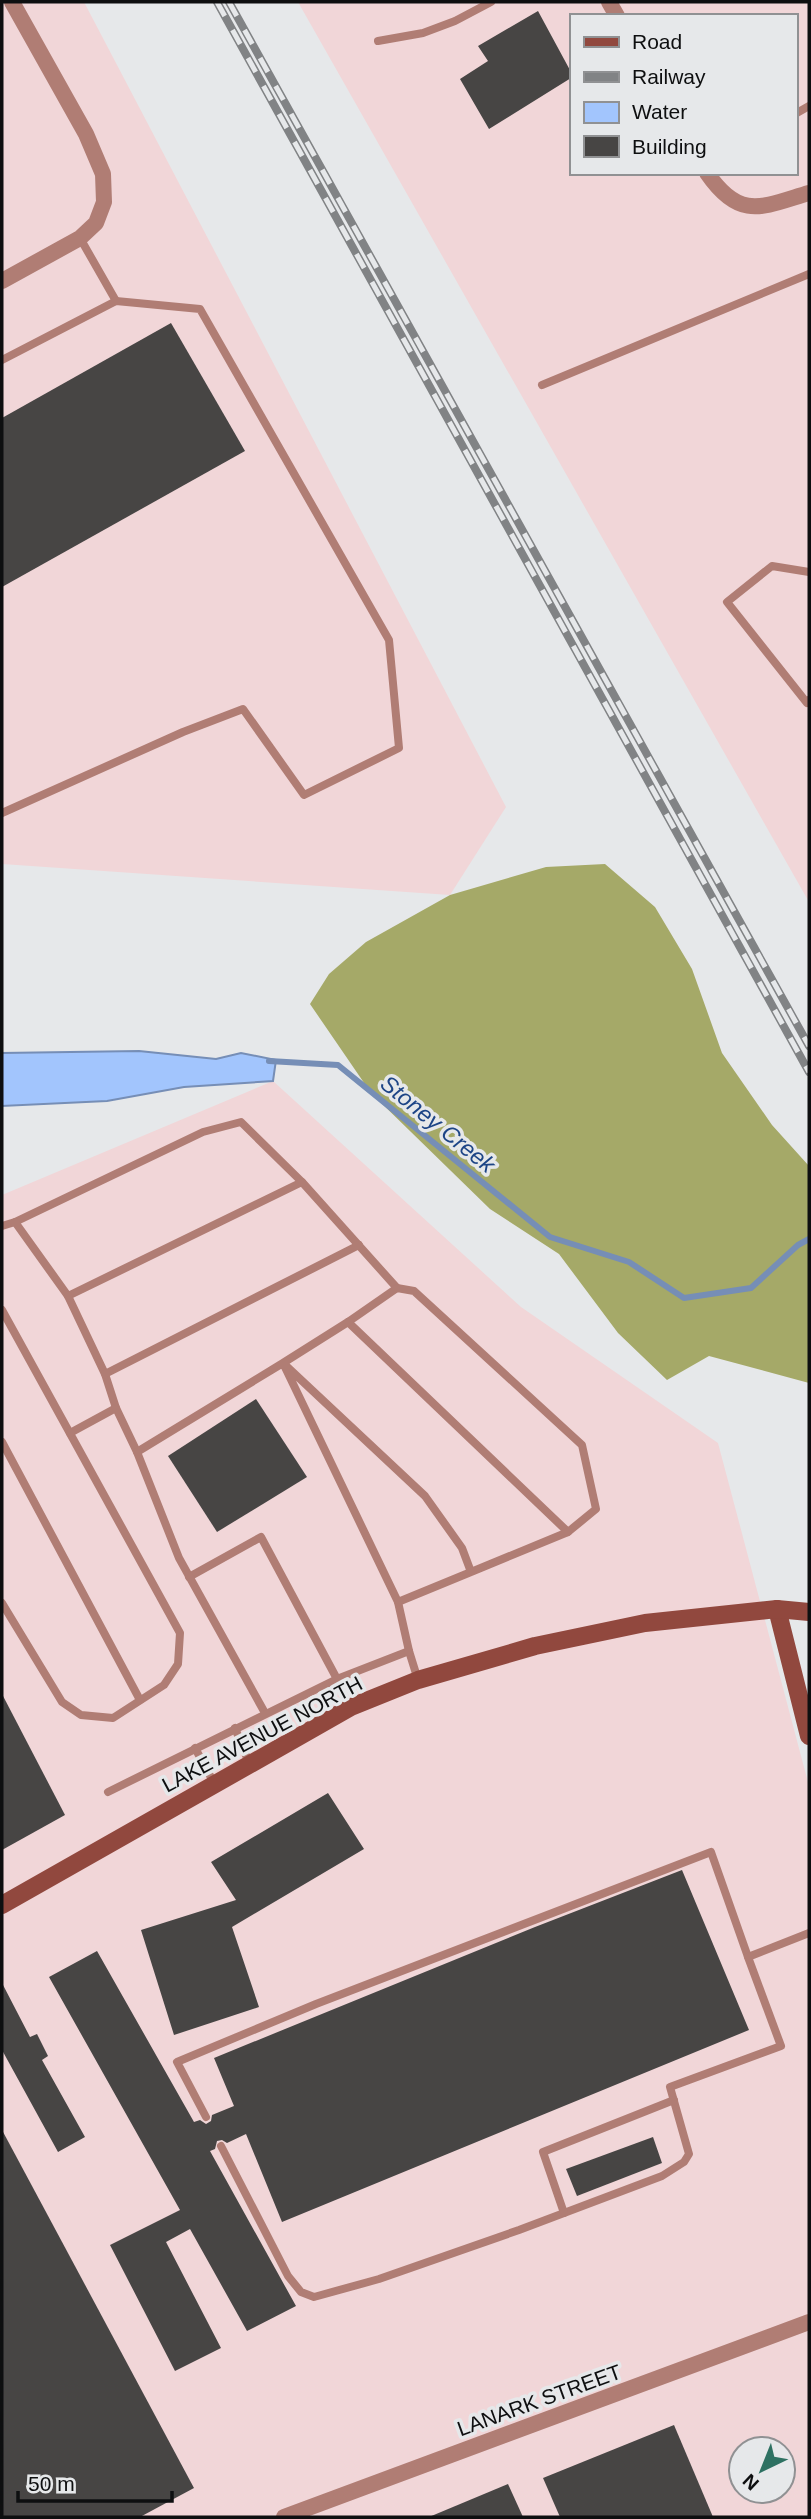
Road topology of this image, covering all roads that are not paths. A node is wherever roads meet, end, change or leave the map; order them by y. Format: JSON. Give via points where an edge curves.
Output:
{"nodes":[{"id":1,"x":12,"y":2,"type":"edge"},
{"id":2,"x":491,"y":2,"type":"edge"},
{"id":3,"x":378,"y":41,"type":"dead end"},
{"id":4,"x":709,"y":175,"type":"edge"},
{"id":5,"x":809,"y":192,"type":"edge"},
{"id":6,"x":80,"y":239,"type":"junction"},
{"id":7,"x":809,"y":275,"type":"edge"},
{"id":8,"x":2,"y":281,"type":"edge"},
{"id":9,"x":116,"y":301,"type":"junction"},
{"id":10,"x":2,"y":360,"type":"edge"},
{"id":11,"x":542,"y":385,"type":"dead end"},
{"id":12,"x":809,"y":572,"type":"edge"},
{"id":13,"x":809,"y":700,"type":"edge"},
{"id":14,"x":2,"y":813,"type":"edge"},
{"id":15,"x":302,"y":1182,"type":"junction"},
{"id":16,"x":15,"y":1222,"type":"junction"},
{"id":17,"x":2,"y":1226,"type":"edge"},
{"id":18,"x":359,"y":1245,"type":"junction"},
{"id":19,"x":397,"y":1288,"type":"junction"},
{"id":20,"x":68,"y":1296,"type":"junction"},
{"id":21,"x":2,"y":1310,"type":"edge"},
{"id":22,"x":348,"y":1322,"type":"junction"},
{"id":23,"x":283,"y":1363,"type":"junction"},
{"id":24,"x":105,"y":1374,"type":"junction"},
{"id":25,"x":116,"y":1408,"type":"junction"},
{"id":26,"x":70,"y":1433,"type":"junction"},
{"id":27,"x":2,"y":1442,"type":"edge"},
{"id":28,"x":137,"y":1452,"type":"junction"},
{"id":29,"x":568,"y":1532,"type":"junction"},
{"id":30,"x":471,"y":1572,"type":"junction"},
{"id":31,"x":189,"y":1577,"type":"junction"},
{"id":32,"x":398,"y":1602,"type":"junction"},
{"id":33,"x":2,"y":1603,"type":"edge"},
{"id":34,"x":776,"y":1609,"type":"junction"},
{"id":35,"x":809,"y":1612,"type":"edge"},
{"id":36,"x":409,"y":1651,"type":"junction"},
{"id":37,"x":337,"y":1679,"type":"junction"},
{"id":38,"x":418,"y":1680,"type":"junction"},
{"id":39,"x":140,"y":1700,"type":"junction"},
{"id":40,"x":265,"y":1713,"type":"junction"},
{"id":41,"x":235,"y":1728,"type":"junction"},
{"id":42,"x":809,"y":1736,"type":"edge"},
{"id":43,"x":195,"y":1748,"type":"junction"},
{"id":44,"x":249,"y":1763,"type":"junction"},
{"id":45,"x":214,"y":1783,"type":"junction"},
{"id":46,"x":108,"y":1791,"type":"dead end"},
{"id":47,"x":2,"y":1905,"type":"edge"},
{"id":48,"x":809,"y":1933,"type":"edge"},
{"id":49,"x":748,"y":1957,"type":"junction"},
{"id":50,"x":674,"y":2100,"type":"junction"},
{"id":51,"x":206,"y":2118,"type":"dead end"},
{"id":52,"x":221,"y":2146,"type":"dead end"},
{"id":53,"x":564,"y":2213,"type":"junction"},
{"id":54,"x":809,"y":2322,"type":"edge"},
{"id":55,"x":284,"y":2517,"type":"edge"}],
"edges":[{"from":1,"to":6,"type":"street","via":[[86,134],[103,174],[104,202],[96,223]]},
{"from":2,"to":3,"type":"lane","via":[[423,33]]},
{"from":4,"to":5,"type":"street","via":[[738,204],[760,208]]},
{"from":6,"to":8,"type":"street"},
{"from":6,"to":9,"type":"lane"},
{"from":7,"to":11,"type":"lane"},
{"from":9,"to":10,"type":"lane"},
{"from":9,"to":14,"type":"lane","via":[[200,309],[389,640],[399,748],[304,795],[243,709]]},
{"from":12,"to":13,"type":"lane","via":[[772,566],[727,601],[807,703]]},
{"from":15,"to":16,"type":"lane","via":[[241,1122],[203,1132]]},
{"from":15,"to":18,"type":"lane"},
{"from":15,"to":20,"type":"lane"},
{"from":16,"to":17,"type":"lane"},
{"from":16,"to":20,"type":"lane"},
{"from":18,"to":19,"type":"lane"},
{"from":18,"to":24,"type":"lane"},
{"from":19,"to":22,"type":"lane"},
{"from":19,"to":29,"type":"lane","via":[[414,1291],[582,1445],[596,1509]]},
{"from":20,"to":24,"type":"lane"},
{"from":21,"to":26,"type":"lane"},
{"from":22,"to":23,"type":"lane"},
{"from":22,"to":29,"type":"lane"},
{"from":23,"to":28,"type":"lane"},
{"from":23,"to":30,"type":"lane","via":[[425,1496],[462,1548]]},
{"from":23,"to":32,"type":"lane"},
{"from":24,"to":25,"type":"lane"},
{"from":25,"to":26,"type":"lane"},
{"from":25,"to":28,"type":"lane"},
{"from":26,"to":39,"type":"lane","via":[[180,1633],[178,1664],[164,1685]]},
{"from":27,"to":39,"type":"lane"},
{"from":28,"to":31,"type":"lane"},
{"from":29,"to":30,"type":"lane"},
{"from":30,"to":32,"type":"lane"},
{"from":31,"to":37,"type":"lane","via":[[261,1537]]},
{"from":31,"to":40,"type":"lane"},
{"from":32,"to":36,"type":"lane"},
{"from":33,"to":39,"type":"lane","via":[[62,1702],[81,1715],[113,1718]]},
{"from":34,"to":35,"type":"street","name":"LAKE AVENUE NORTH"},
{"from":34,"to":38,"type":"street","name":"LAKE AVENUE NORTH","via":[[645,1623],[535,1646]]},
{"from":34,"to":42,"type":"street"},
{"from":36,"to":37,"type":"lane"},
{"from":36,"to":38,"type":"lane"},
{"from":37,"to":40,"type":"lane"},
{"from":38,"to":44,"type":"street","name":"LAKE AVENUE NORTH","via":[[351,1707]]},
{"from":40,"to":41,"type":"lane"},
{"from":41,"to":43,"type":"lane"},
{"from":41,"to":44,"type":"lane"},
{"from":43,"to":45,"type":"lane"},
{"from":43,"to":46,"type":"lane"},
{"from":44,"to":45,"type":"street","name":"LAKE AVENUE NORTH"},
{"from":45,"to":47,"type":"street","name":"LAKE AVENUE NORTH"},
{"from":48,"to":49,"type":"lane"},
{"from":49,"to":50,"type":"lane","via":[[781,2046],[670,2087]]},
{"from":49,"to":51,"type":"lane","via":[[711,1852],[177,2062]]},
{"from":50,"to":53,"type":"lane","via":[[689,2154],[684,2162],[662,2176]]},
{"from":50,"to":53,"type":"lane","via":[[543,2152]]},
{"from":52,"to":53,"type":"lane","via":[[288,2276],[301,2292],[314,2297],[379,2279]]},
{"from":54,"to":55,"type":"street","name":"LANARK STREET"}]}
